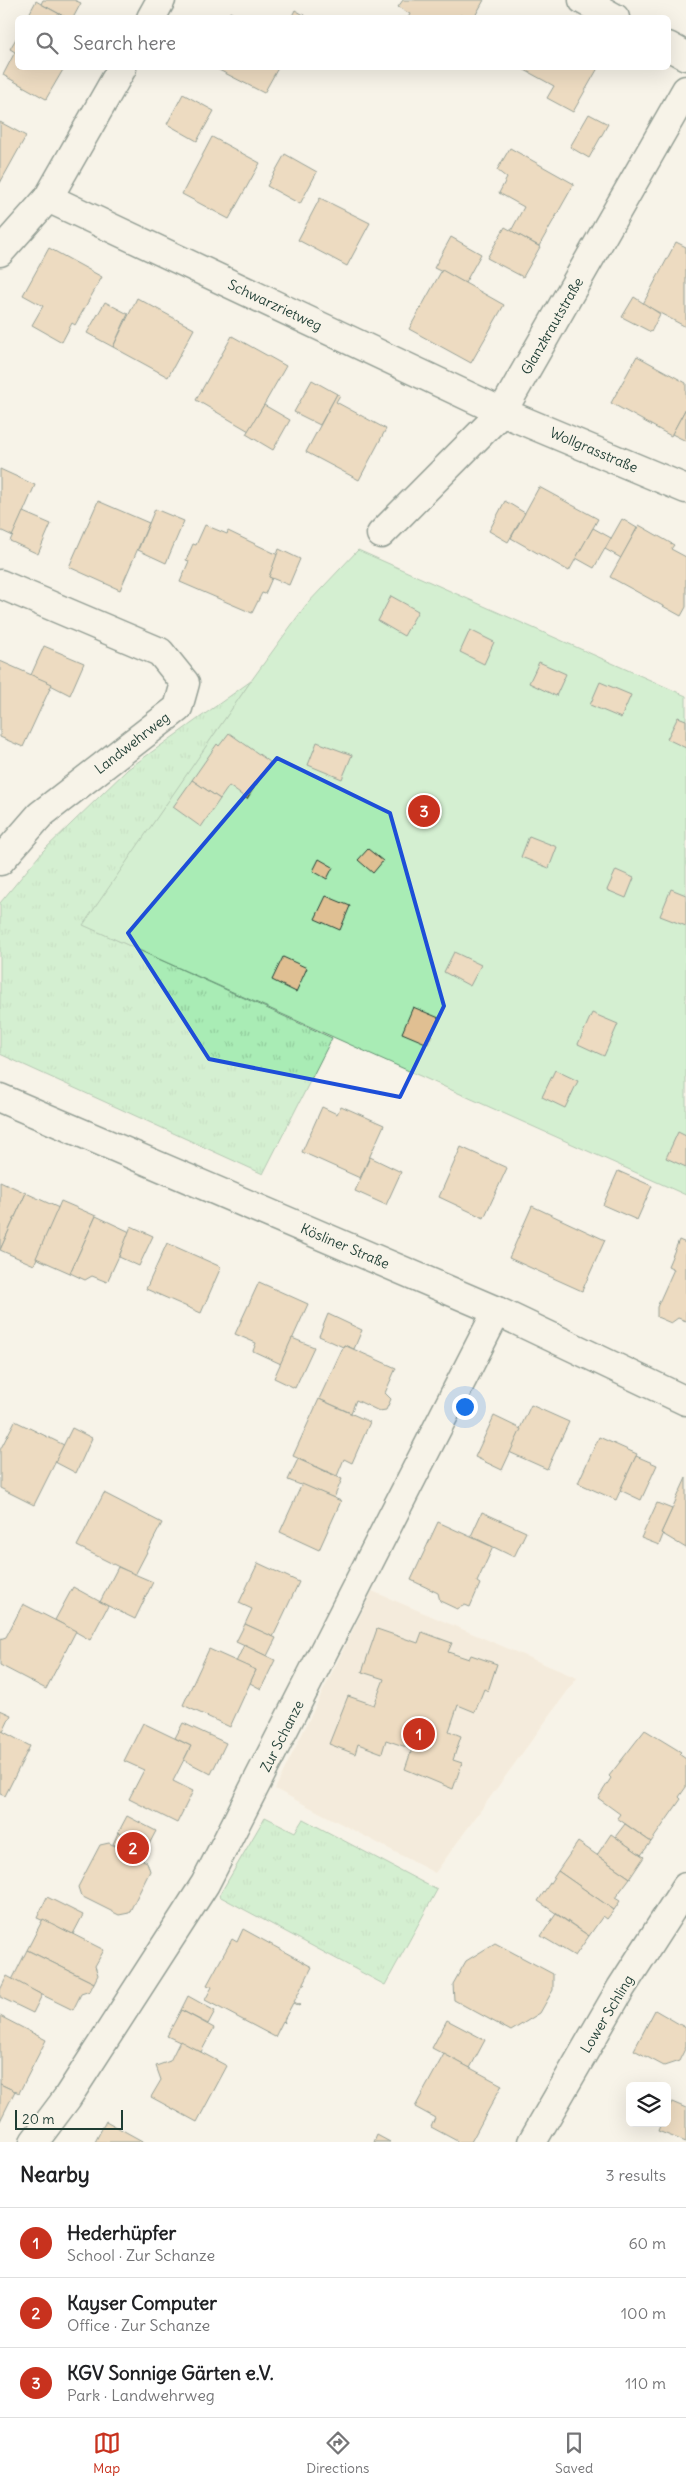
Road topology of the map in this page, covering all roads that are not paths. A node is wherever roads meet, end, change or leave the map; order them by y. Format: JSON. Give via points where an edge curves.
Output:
{"nodes":[{"id":1,"x":161,"y":0,"type":"edge"},
{"id":2,"x":583,"y":0,"type":"edge"},
{"id":3,"x":153,"y":15,"type":"edge"},
{"id":4,"x":610,"y":15,"type":"edge"},
{"id":5,"x":671,"y":48,"type":"edge"},
{"id":6,"x":686,"y":56,"type":"edge"},
{"id":7,"x":121,"y":70,"type":"edge"},
{"id":8,"x":686,"y":90,"type":"edge"},
{"id":9,"x":48,"y":198,"type":"junction"},
{"id":10,"x":0,"y":252,"type":"edge"},
{"id":11,"x":502,"y":412,"type":"junction"},
{"id":12,"x":686,"y":489,"type":"edge"},
{"id":13,"x":381,"y":534,"type":"dead end"},
{"id":14,"x":0,"y":584,"type":"edge"},
{"id":15,"x":0,"y":860,"type":"edge"},
{"id":16,"x":0,"y":1098,"type":"edge"},
{"id":17,"x":497,"y":1311,"type":"junction"},
{"id":18,"x":686,"y":1401,"type":"edge"},
{"id":19,"x":686,"y":1888,"type":"edge"},
{"id":20,"x":34,"y":2142,"type":"edge"},
{"id":21,"x":532,"y":2142,"type":"edge"}],
"edges":[{"from":1,"to":3,"type":"street"},
{"from":2,"to":4,"type":"street"},
{"from":5,"to":6,"type":"street"},
{"from":7,"to":9,"type":"street"},
{"from":8,"to":11,"type":"street","name":"Glanzkrautstraße"},
{"from":9,"to":10,"type":"street"},
{"from":9,"to":11,"type":"street","name":"Schwarzrietweg"},
{"from":11,"to":12,"type":"street","name":"Wollgrasstraße"},
{"from":11,"to":13,"type":"street","name":"Glanzkrautstraße"},
{"from":14,"to":15,"type":"street","name":"Landwehrweg","via":[[160,652],[184,683],[178,708],[40,815]]},
{"from":16,"to":17,"type":"street","name":"Kösliner Straße"},
{"from":17,"to":18,"type":"street","name":"Kösliner Straße"},
{"from":17,"to":20,"type":"street","name":"Zur Schanze","via":[[205,1884]]},
{"from":19,"to":21,"type":"street","name":"Lower Schling","via":[[621,1988]]}]}
